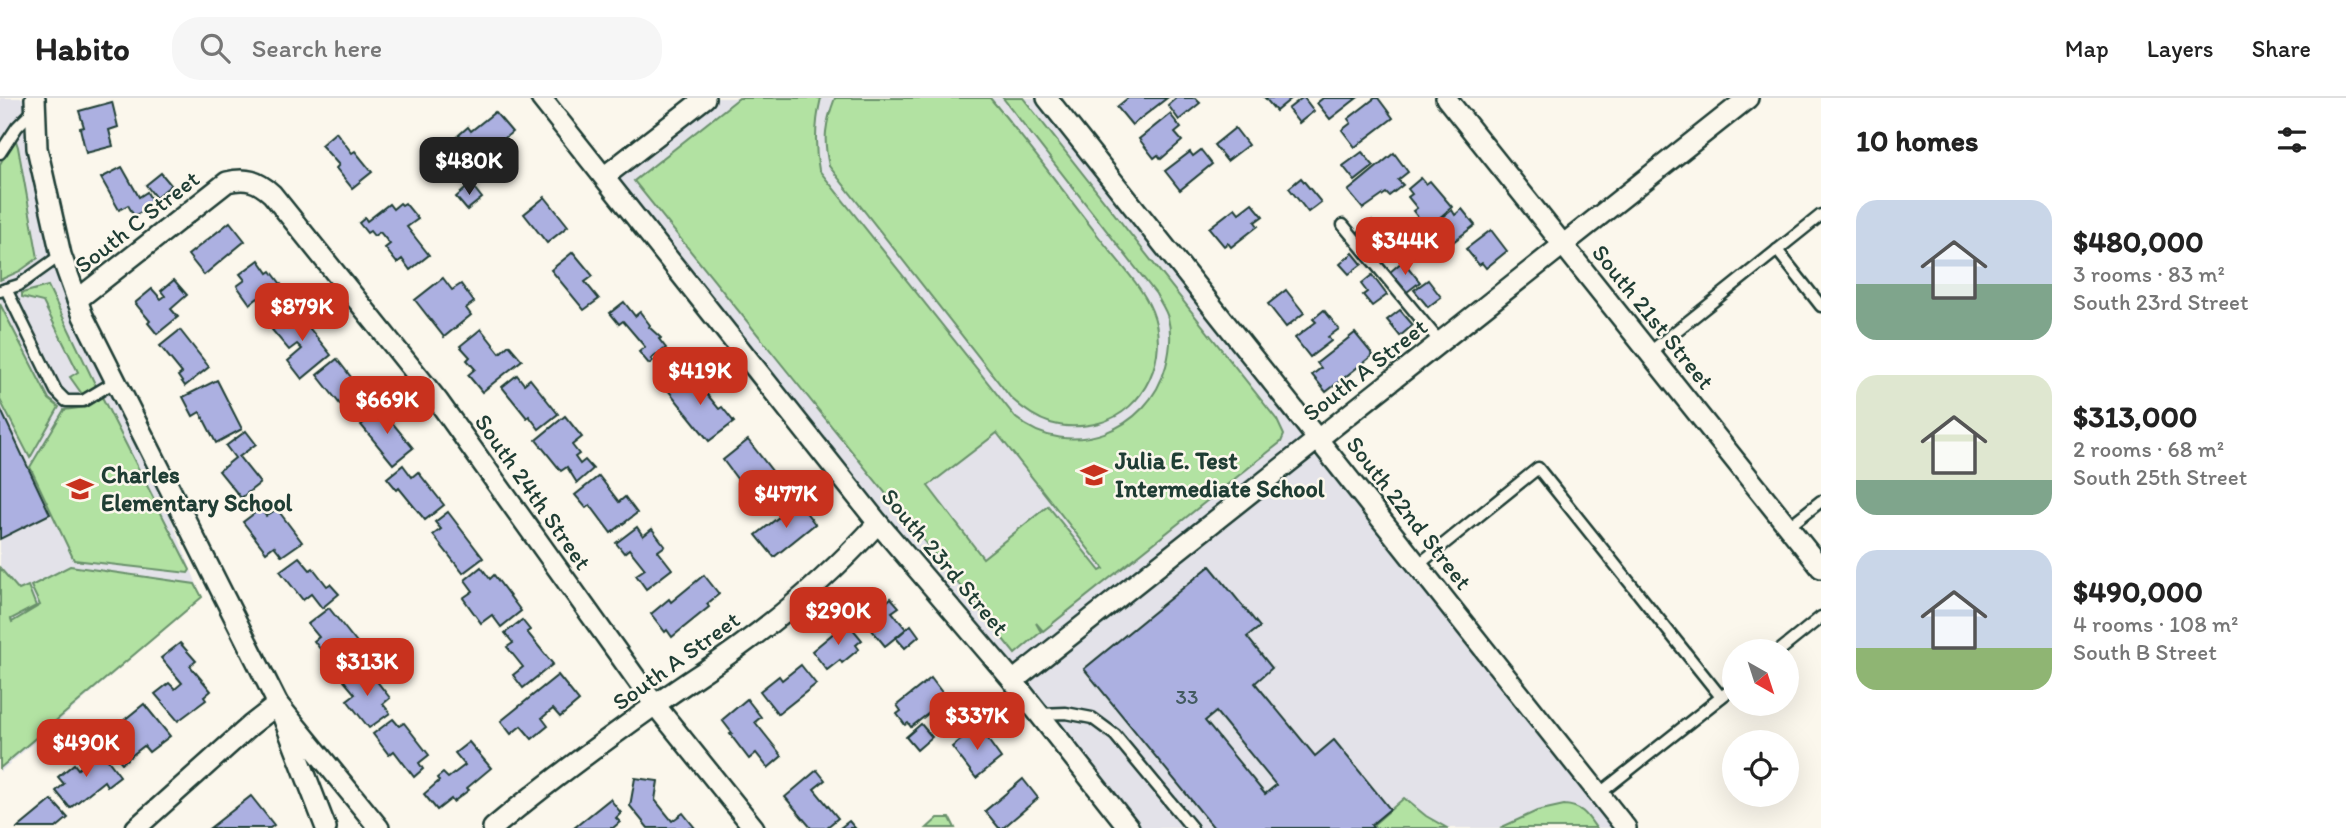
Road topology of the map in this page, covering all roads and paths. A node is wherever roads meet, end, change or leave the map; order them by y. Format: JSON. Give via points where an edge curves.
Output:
{"nodes":[{"id":1,"x":541,"y":98,"type":"edge"},
{"id":2,"x":705,"y":98,"type":"edge"},
{"id":3,"x":1047,"y":98,"type":"edge"},
{"id":4,"x":1446,"y":98,"type":"edge"},
{"id":5,"x":1748,"y":98,"type":"edge"},
{"id":6,"x":36,"y":103,"type":"edge"},
{"id":7,"x":0,"y":153,"type":"edge"},
{"id":8,"x":605,"y":176,"type":"junction"},
{"id":9,"x":227,"y":182,"type":"joint"},
{"id":10,"x":1821,"y":215,"type":"edge"},
{"id":11,"x":1343,"y":225,"type":"dead end"},
{"id":12,"x":1563,"y":244,"type":"junction"},
{"id":13,"x":1777,"y":250,"type":"junction"},
{"id":14,"x":61,"y":255,"type":"junction"},
{"id":15,"x":3,"y":290,"type":"edge"},
{"id":16,"x":77,"y":300,"type":"junction"},
{"id":17,"x":1821,"y":306,"type":"edge"},
{"id":18,"x":1440,"y":342,"type":"junction"},
{"id":19,"x":1650,"y":352,"type":"junction"},
{"id":20,"x":116,"y":382,"type":"junction"},
{"id":21,"x":1319,"y":438,"type":"junction"},
{"id":22,"x":1821,"y":501,"type":"edge"},
{"id":23,"x":878,"y":523,"type":"junction"},
{"id":24,"x":1788,"y":527,"type":"junction"},
{"id":25,"x":1418,"y":565,"type":"junction"},
{"id":26,"x":1821,"y":568,"type":"edge"},
{"id":27,"x":1821,"y":617,"type":"edge"},
{"id":28,"x":1794,"y":639,"type":"edge"},
{"id":29,"x":1013,"y":681,"type":"junction"},
{"id":30,"x":1721,"y":697,"type":"joint"},
{"id":31,"x":278,"y":704,"type":"junction"},
{"id":32,"x":655,"y":705,"type":"junction"},
{"id":33,"x":1040,"y":715,"type":"junction"},
{"id":34,"x":1599,"y":794,"type":"junction"},
{"id":35,"x":1624,"y":827,"type":"edge"},
{"id":36,"x":136,"y":828,"type":"edge"},
{"id":37,"x":326,"y":828,"type":"edge"},
{"id":38,"x":379,"y":828,"type":"edge"},
{"id":39,"x":494,"y":828,"type":"edge"},
{"id":40,"x":754,"y":828,"type":"edge"},
{"id":41,"x":1129,"y":828,"type":"edge"},
{"id":42,"x":1192,"y":828,"type":"edge"}],
"edges":[{"from":1,"to":8,"type":"street","name":"South 23rd Street"},
{"from":2,"to":8,"type":"street"},
{"from":3,"to":21,"type":"street","name":"South 22nd Street"},
{"from":4,"to":12,"type":"street","name":"South 21st Street"},
{"from":5,"to":12,"type":"street","name":"South A Street"},
{"from":6,"to":7,"type":"lane"},
{"from":6,"to":14,"type":"street","via":[[37,148]]},
{"from":8,"to":23,"type":"street","name":"South 23rd Street"},
{"from":9,"to":16,"type":"street","name":"South C Street"},
{"from":9,"to":32,"type":"street","name":"South 24th Street","via":[[245,179],[272,194],[445,410]]},
{"from":10,"to":13,"type":"lane"},
{"from":11,"to":18,"type":"lane"},
{"from":12,"to":18,"type":"street","name":"South A Street"},
{"from":12,"to":19,"type":"street","name":"South 21st Street"},
{"from":13,"to":17,"type":"lane"},
{"from":13,"to":19,"type":"lane"},
{"from":14,"to":15,"type":"lane","via":[[19,285]]},
{"from":14,"to":16,"type":"street"},
{"from":15,"to":20,"type":"lane","via":[[56,391],[66,401],[83,401]]},
{"from":16,"to":20,"type":"street"},
{"from":18,"to":21,"type":"street","name":"South A Street"},
{"from":19,"to":24,"type":"street","name":"South 21st Street"},
{"from":20,"to":31,"type":"street"},
{"from":21,"to":25,"type":"street","name":"South 22nd Street"},
{"from":21,"to":29,"type":"street","name":"South A Street"},
{"from":22,"to":24,"type":"lane"},
{"from":23,"to":29,"type":"street","name":"South 23rd Street"},
{"from":23,"to":32,"type":"street","name":"South A Street","via":[[791,606]]},
{"from":24,"to":26,"type":"street","name":"South 21st Street"},
{"from":25,"to":30,"type":"lane","via":[[1538,468]]},
{"from":25,"to":34,"type":"street","name":"South 22nd Street"},
{"from":27,"to":28,"type":"lane"},
{"from":29,"to":33,"type":"street","name":"South 23rd Street"},
{"from":30,"to":34,"type":"lane"},
{"from":31,"to":36,"type":"street"},
{"from":31,"to":37,"type":"street"},
{"from":31,"to":38,"type":"street"},
{"from":32,"to":39,"type":"street","name":"South A Street"},
{"from":32,"to":40,"type":"street","name":"South 24th Street"},
{"from":33,"to":41,"type":"street","name":"South 23rd Street"},
{"from":33,"to":42,"type":"lane","via":[[1092,718],[1115,735]]},
{"from":34,"to":35,"type":"street","name":"South 22nd Street"}]}
